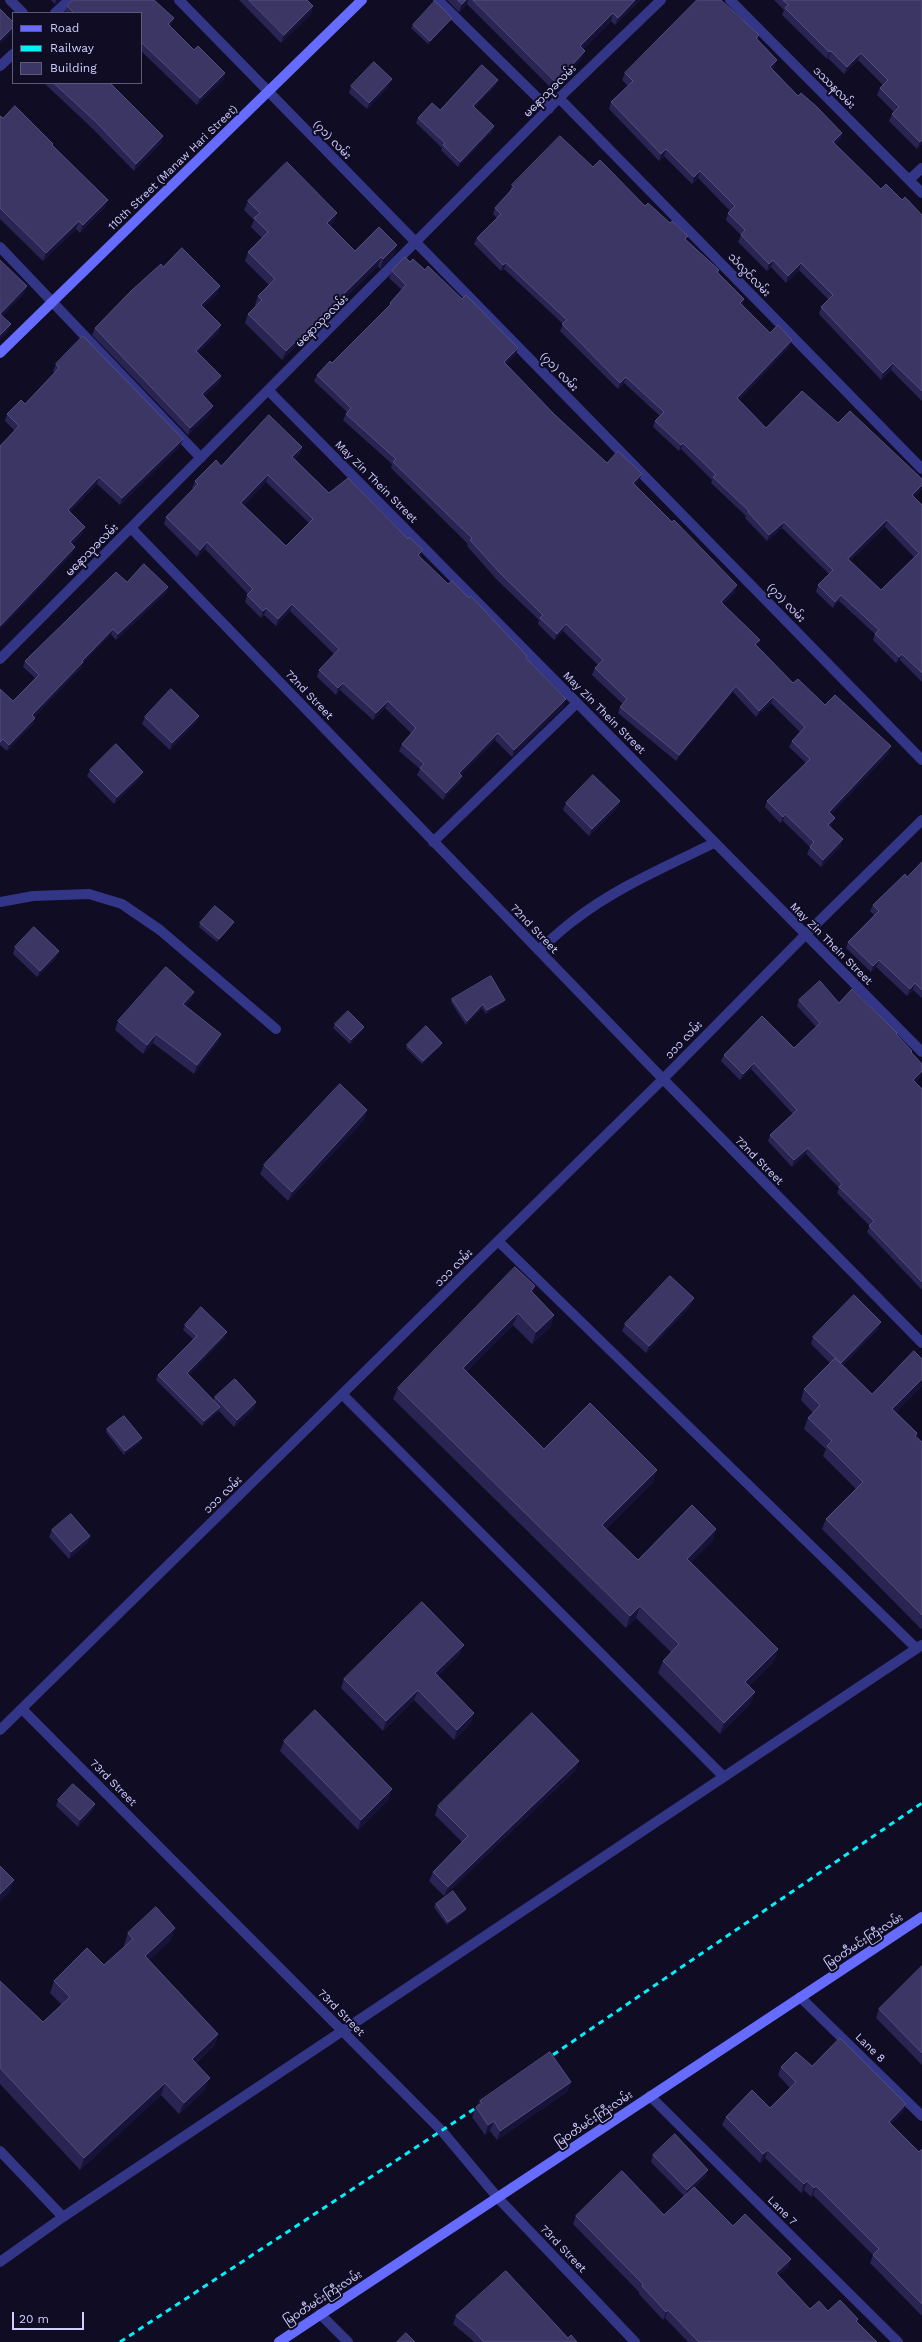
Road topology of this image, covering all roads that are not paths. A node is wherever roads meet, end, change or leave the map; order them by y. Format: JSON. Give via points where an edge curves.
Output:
{"nodes":[{"id":1,"x":10,"y":0,"type":"edge"},
{"id":2,"x":69,"y":0,"type":"edge"},
{"id":3,"x":179,"y":0,"type":"edge"},
{"id":4,"x":362,"y":0,"type":"edge"},
{"id":5,"x":438,"y":0,"type":"edge"},
{"id":6,"x":661,"y":0,"type":"edge"},
{"id":7,"x":730,"y":0,"type":"edge"},
{"id":8,"x":22,"y":12,"type":"edge"},
{"id":9,"x":56,"y":12,"type":"edge"},
{"id":10,"x":12,"y":55,"type":"edge"},
{"id":11,"x":0,"y":66,"type":"edge"},
{"id":12,"x":268,"y":92,"type":"junction"},
{"id":13,"x":559,"y":98,"type":"junction"},
{"id":14,"x":549,"y":109,"type":"junction"},
{"id":15,"x":922,"y":168,"type":"edge"},
{"id":16,"x":909,"y":180,"type":"junction"},
{"id":17,"x":922,"y":193,"type":"edge"},
{"id":18,"x":417,"y":243,"type":"junction"},
{"id":19,"x":0,"y":247,"type":"edge"},
{"id":20,"x":53,"y":302,"type":"junction"},
{"id":21,"x":0,"y":353,"type":"edge"},
{"id":22,"x":269,"y":391,"type":"junction"},
{"id":23,"x":201,"y":458,"type":"junction"},
{"id":24,"x":922,"y":469,"type":"edge"},
{"id":25,"x":131,"y":528,"type":"junction"},
{"id":26,"x":0,"y":659,"type":"edge"},
{"id":27,"x":576,"y":703,"type":"junction"},
{"id":28,"x":922,"y":760,"type":"edge"},
{"id":29,"x":922,"y":820,"type":"edge"},
{"id":30,"x":433,"y":842,"type":"junction"},
{"id":31,"x":714,"y":843,"type":"junction"},
{"id":32,"x":0,"y":902,"type":"edge"},
{"id":33,"x":804,"y":935,"type":"junction"},
{"id":34,"x":538,"y":950,"type":"junction"},
{"id":35,"x":276,"y":1029,"type":"dead end"},
{"id":36,"x":922,"y":1052,"type":"edge"},
{"id":37,"x":662,"y":1079,"type":"junction"},
{"id":38,"x":498,"y":1241,"type":"junction"},
{"id":39,"x":922,"y":1343,"type":"edge"},
{"id":40,"x":342,"y":1394,"type":"junction"},
{"id":41,"x":919,"y":1646,"type":"edge"},
{"id":42,"x":22,"y":1709,"type":"junction"},
{"id":43,"x":0,"y":1730,"type":"edge"},
{"id":44,"x":724,"y":1777,"type":"junction"},
{"id":45,"x":922,"y":1917,"type":"edge"},
{"id":46,"x":800,"y":1997,"type":"junction"},
{"id":47,"x":342,"y":2032,"type":"junction"},
{"id":48,"x":650,"y":2096,"type":"junction"},
{"id":49,"x":922,"y":2116,"type":"edge"},
{"id":50,"x":0,"y":2151,"type":"edge"},
{"id":51,"x":498,"y":2198,"type":"junction"},
{"id":52,"x":63,"y":2217,"type":"junction"},
{"id":53,"x":0,"y":2262,"type":"edge"},
{"id":54,"x":320,"y":2314,"type":"junction"},
{"id":55,"x":279,"y":2342,"type":"edge"},
{"id":56,"x":348,"y":2342,"type":"edge"},
{"id":57,"x":635,"y":2342,"type":"edge"},
{"id":58,"x":898,"y":2342,"type":"edge"}],
"edges":[{"from":1,"to":8,"type":"street"},
{"from":2,"to":9,"type":"street"},
{"from":3,"to":12,"type":"street","name":"(၇၁) လမ်း"},
{"from":4,"to":12,"type":"main road","name":"110th Street (Manaw Hari Street)"},
{"from":5,"to":14,"type":"street"},
{"from":6,"to":13,"type":"street","name":"မနောသုခလမ်း"},
{"from":7,"to":16,"type":"street","name":"ဒဿနလမ်း"},
{"from":10,"to":11,"type":"street"},
{"from":12,"to":18,"type":"street","name":"(၇၁) လမ်း"},
{"from":12,"to":20,"type":"main road","name":"110th Street (Manaw Hari Street)"},
{"from":13,"to":14,"type":"street","name":"မနောသုခလမ်း"},
{"from":13,"to":24,"type":"street","name":"သံလွင်လမ်း"},
{"from":14,"to":18,"type":"street","name":"မနောသုခလမ်း"},
{"from":15,"to":16,"type":"street"},
{"from":16,"to":17,"type":"street","name":"ဒဿနလမ်း"},
{"from":18,"to":22,"type":"street","name":"မနောသုခလမ်း"},
{"from":18,"to":28,"type":"street","name":"(၇၁) လမ်း"},
{"from":19,"to":20,"type":"street"},
{"from":20,"to":21,"type":"main road","name":"110th Street (Manaw Hari Street)"},
{"from":20,"to":23,"type":"street"},
{"from":22,"to":23,"type":"street","name":"မနောသုခလမ်း"},
{"from":22,"to":27,"type":"street","name":"May Zin Thein Street"},
{"from":23,"to":25,"type":"street","name":"မနောသုခလမ်း"},
{"from":25,"to":26,"type":"street","name":"မနောသုခလမ်း"},
{"from":25,"to":30,"type":"street","name":"72nd Street"},
{"from":27,"to":30,"type":"street"},
{"from":27,"to":31,"type":"street","name":"May Zin Thein Street"},
{"from":29,"to":33,"type":"street","name":"၁၁၁ လမ်း"},
{"from":30,"to":34,"type":"street","name":"72nd Street"},
{"from":31,"to":33,"type":"street","name":"May Zin Thein Street"},
{"from":31,"to":34,"type":"street","via":[[596,905]]},
{"from":32,"to":35,"type":"street","via":[[33,896],[89,894],[122,904],[160,930]]},
{"from":33,"to":36,"type":"street","name":"May Zin Thein Street"},
{"from":33,"to":37,"type":"street","name":"၁၁၁ လမ်း"},
{"from":34,"to":37,"type":"street","name":"72nd Street"},
{"from":37,"to":38,"type":"street","name":"၁၁၁ လမ်း"},
{"from":37,"to":39,"type":"street","name":"72nd Street"},
{"from":38,"to":40,"type":"street","name":"၁၁၁ လမ်း"},
{"from":38,"to":41,"type":"street"},
{"from":40,"to":42,"type":"street","name":"၁၁၁ လမ်း"},
{"from":40,"to":44,"type":"street"},
{"from":41,"to":44,"type":"street"},
{"from":42,"to":43,"type":"street","name":"၁၁၁ လမ်း"},
{"from":42,"to":47,"type":"street","name":"73rd Street"},
{"from":44,"to":47,"type":"street"},
{"from":45,"to":46,"type":"main road","name":"မြဝတီမင်းကြီးလမ်း"},
{"from":46,"to":48,"type":"main road","name":"မြဝတီမင်းကြီးလမ်း"},
{"from":46,"to":49,"type":"street","name":"Lane 8"},
{"from":47,"to":51,"type":"street","name":"73rd Street","via":[[442,2130]]},
{"from":47,"to":52,"type":"street"},
{"from":48,"to":51,"type":"main road","name":"မြဝတီမင်းကြီးလမ်း"},
{"from":48,"to":58,"type":"street","name":"Lane 7"},
{"from":50,"to":52,"type":"street"},
{"from":51,"to":54,"type":"main road","name":"မြဝတီမင်းကြီးလမ်း"},
{"from":51,"to":57,"type":"street","name":"73rd Street"},
{"from":52,"to":53,"type":"street"},
{"from":54,"to":55,"type":"main road","name":"မြဝတီမင်းကြီးလမ်း"},
{"from":54,"to":56,"type":"street"}]}
